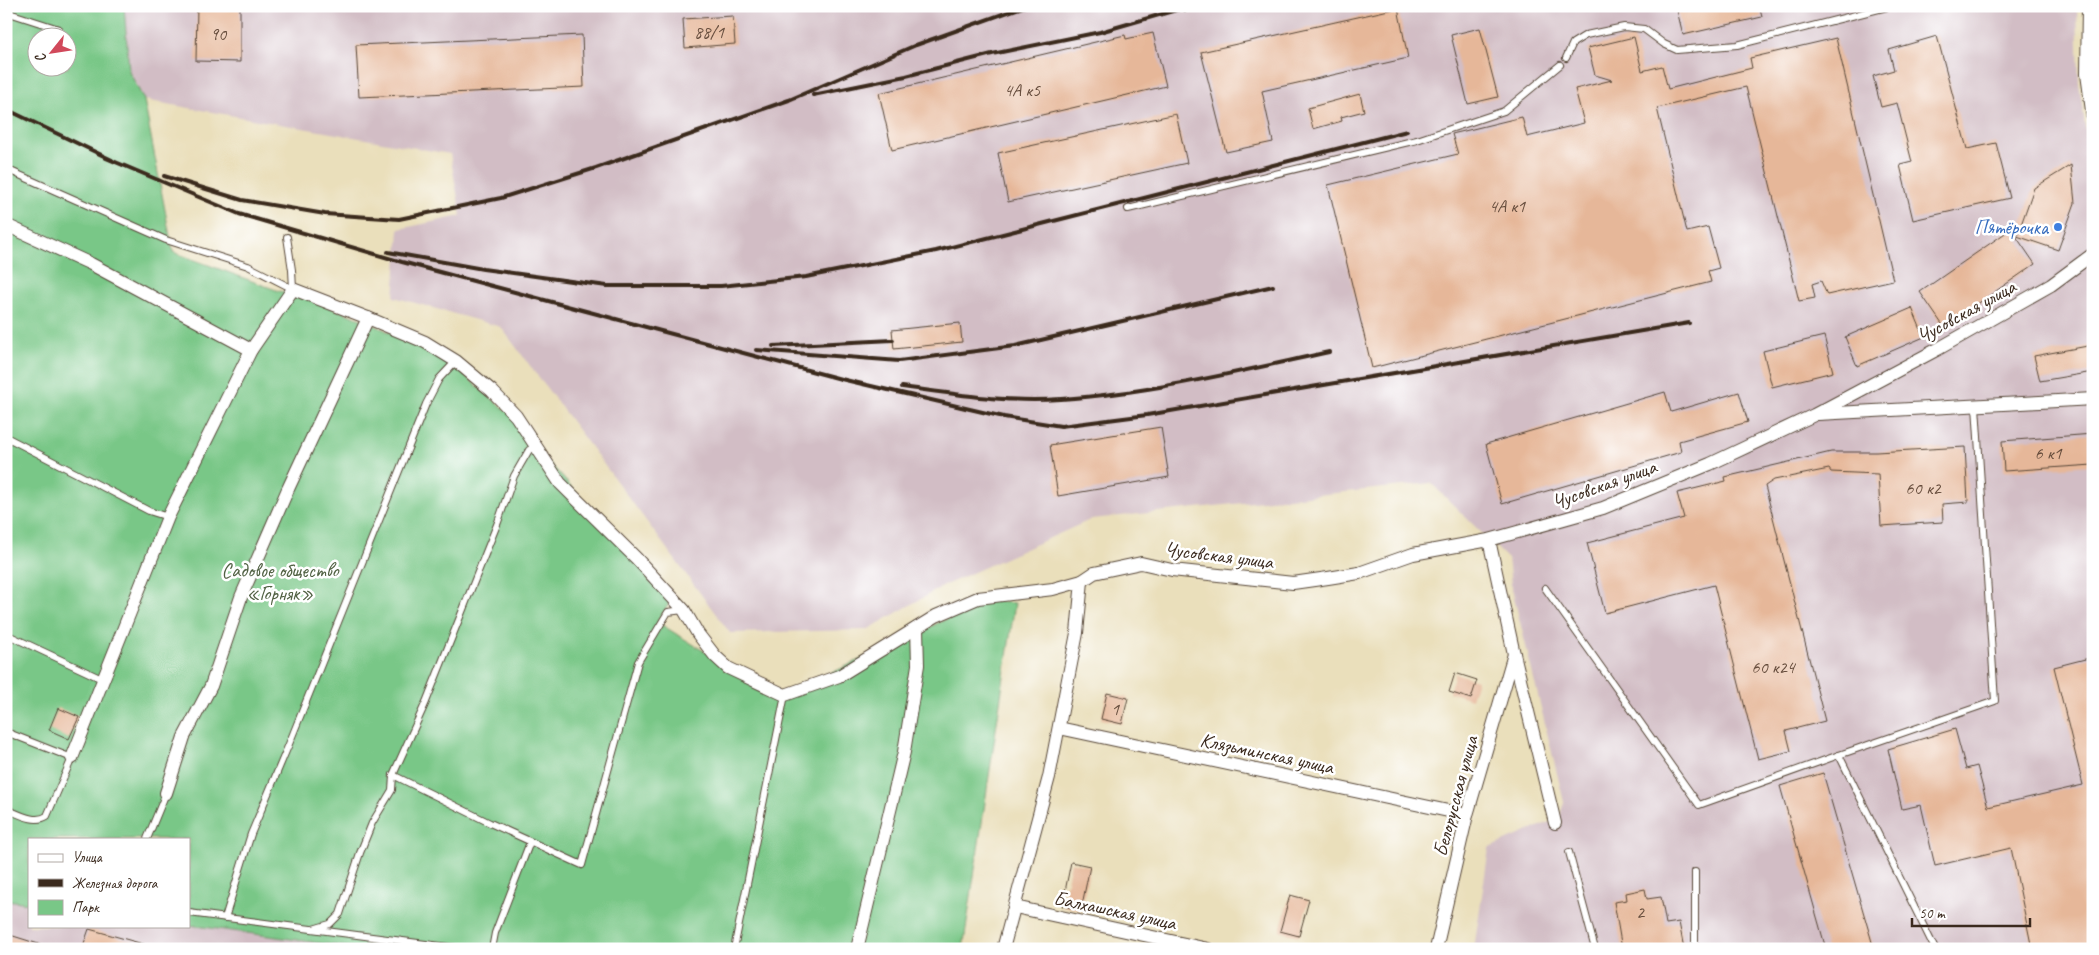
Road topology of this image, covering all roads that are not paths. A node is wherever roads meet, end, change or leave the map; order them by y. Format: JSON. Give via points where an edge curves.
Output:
{"nodes":[{"id":1,"x":1891,"y":6,"type":"edge"},
{"id":2,"x":2088,"y":6,"type":"edge"},
{"id":3,"x":6,"y":12,"type":"edge"},
{"id":4,"x":56,"y":28,"type":"edge"},
{"id":5,"x":1566,"y":58,"type":"dead end"},
{"id":6,"x":1560,"y":65,"type":"dead end"},
{"id":7,"x":2090,"y":73,"type":"edge"},
{"id":8,"x":2093,"y":118,"type":"edge"},
{"id":9,"x":6,"y":170,"type":"edge"},
{"id":10,"x":1128,"y":210,"type":"dead end"},
{"id":11,"x":6,"y":224,"type":"edge"},
{"id":12,"x":287,"y":237,"type":"dead end"},
{"id":13,"x":2093,"y":254,"type":"edge"},
{"id":14,"x":293,"y":289,"type":"junction"},
{"id":15,"x":368,"y":318,"type":"junction"},
{"id":16,"x":251,"y":350,"type":"junction"},
{"id":17,"x":456,"y":361,"type":"junction"},
{"id":18,"x":2093,"y":399,"type":"edge"},
{"id":19,"x":1976,"y":406,"type":"junction"},
{"id":20,"x":1814,"y":415,"type":"junction"},
{"id":21,"x":6,"y":437,"type":"edge"},
{"id":22,"x":535,"y":447,"type":"junction"},
{"id":23,"x":168,"y":518,"type":"junction"},
{"id":24,"x":1490,"y":540,"type":"junction"},
{"id":25,"x":1082,"y":581,"type":"junction"},
{"id":26,"x":1545,"y":588,"type":"dead end"},
{"id":27,"x":684,"y":610,"type":"junction"},
{"id":28,"x":917,"y":628,"type":"junction"},
{"id":29,"x":6,"y":634,"type":"edge"},
{"id":30,"x":1514,"y":654,"type":"junction"},
{"id":31,"x":104,"y":680,"type":"junction"},
{"id":32,"x":785,"y":695,"type":"junction"},
{"id":33,"x":1059,"y":728,"type":"junction"},
{"id":34,"x":6,"y":732,"type":"edge"},
{"id":35,"x":1839,"y":755,"type":"junction"},
{"id":36,"x":72,"y":758,"type":"junction"},
{"id":37,"x":393,"y":775,"type":"junction"},
{"id":38,"x":166,"y":794,"type":"joint"},
{"id":39,"x":6,"y":809,"type":"edge"},
{"id":40,"x":1467,"y":815,"type":"junction"},
{"id":41,"x":1555,"y":823,"type":"dead end"},
{"id":42,"x":147,"y":838,"type":"edge"},
{"id":43,"x":530,"y":842,"type":"junction"},
{"id":44,"x":1568,"y":852,"type":"dead end"},
{"id":45,"x":1695,"y":872,"type":"dead end"},
{"id":46,"x":1015,"y":907,"type":"junction"},
{"id":47,"x":190,"y":913,"type":"edge"},
{"id":48,"x":225,"y":918,"type":"junction"},
{"id":49,"x":313,"y":929,"type":"junction"},
{"id":50,"x":464,"y":949,"type":"edge"},
{"id":51,"x":492,"y":949,"type":"edge"},
{"id":52,"x":734,"y":949,"type":"edge"},
{"id":53,"x":857,"y":949,"type":"edge"},
{"id":54,"x":1003,"y":949,"type":"edge"},
{"id":55,"x":1208,"y":949,"type":"edge"},
{"id":56,"x":1436,"y":949,"type":"edge"},
{"id":57,"x":1595,"y":949,"type":"edge"},
{"id":58,"x":1695,"y":949,"type":"edge"},
{"id":59,"x":1935,"y":949,"type":"edge"}],
"edges":[{"from":1,"to":5,"type":"lane","via":[[1737,45],[1677,50],[1644,29],[1624,27],[1586,35],[1573,43]]},
{"from":2,"to":7,"type":"street"},
{"from":3,"to":4,"type":"lane"},
{"from":6,"to":10,"type":"lane","via":[[1504,110],[1417,140]]},
{"from":7,"to":8,"type":"street"},
{"from":9,"to":14,"type":"lane","via":[[166,240],[248,266]]},
{"from":11,"to":16,"type":"street","via":[[91,264]]},
{"from":12,"to":14,"type":"lane"},
{"from":13,"to":20,"type":"street","name":"Чусовская улица","via":[[2043,289]]},
{"from":14,"to":15,"type":"street"},
{"from":14,"to":16,"type":"street"},
{"from":15,"to":17,"type":"street","via":[[425,342]]},
{"from":15,"to":38,"type":"street","via":[[241,597],[211,686],[184,737]]},
{"from":16,"to":23,"type":"street"},
{"from":17,"to":22,"type":"street","via":[[516,416]]},
{"from":17,"to":48,"type":"lane","via":[[439,379],[426,404],[250,834]]},
{"from":18,"to":19,"type":"street"},
{"from":19,"to":20,"type":"street"},
{"from":19,"to":35,"type":"lane","via":[[1995,701]]},
{"from":20,"to":24,"type":"street","name":"Чусовская улица","via":[[1710,464],[1604,508]]},
{"from":21,"to":23,"type":"lane"},
{"from":22,"to":27,"type":"street","via":[[560,483]]},
{"from":22,"to":37,"type":"lane","via":[[529,450],[514,476],[426,702]]},
{"from":23,"to":31,"type":"street"},
{"from":24,"to":25,"type":"street","name":"Чусовская улица","via":[[1413,554],[1359,573],[1293,583],[1172,570],[1141,563],[1094,573]]},
{"from":24,"to":30,"type":"street"},
{"from":25,"to":28,"type":"street","name":"Чусовская улица","via":[[1052,589],[978,598]]},
{"from":25,"to":33,"type":"street","via":[[1077,633]]},
{"from":26,"to":35,"type":"lane","via":[[1699,805]]},
{"from":27,"to":32,"type":"street","via":[[698,634],[728,668]]},
{"from":27,"to":43,"type":"lane","via":[[668,612],[638,662],[582,865]]},
{"from":28,"to":32,"type":"street","name":"Чусовская улица","via":[[839,676]]},
{"from":28,"to":53,"type":"street","via":[[918,665],[904,752]]},
{"from":29,"to":31,"type":"lane"},
{"from":30,"to":40,"type":"street","name":"Белорусская улица"},
{"from":30,"to":41,"type":"street"},
{"from":31,"to":36,"type":"street"},
{"from":32,"to":52,"type":"lane"},
{"from":33,"to":40,"type":"street","name":"Клязьминская улица"},
{"from":33,"to":46,"type":"street"},
{"from":34,"to":36,"type":"lane"},
{"from":35,"to":59,"type":"lane"},
{"from":36,"to":39,"type":"lane","via":[[47,816],[41,820],[34,819]]},
{"from":37,"to":43,"type":"lane"},
{"from":37,"to":49,"type":"lane","via":[[392,790],[372,823],[340,914],[330,924]]},
{"from":38,"to":42,"type":"lane"},
{"from":40,"to":56,"type":"street","name":"Белорусская улица"},
{"from":43,"to":51,"type":"lane","via":[[495,933]]},
{"from":44,"to":57,"type":"lane"},
{"from":45,"to":58,"type":"lane"},
{"from":46,"to":54,"type":"street"},
{"from":46,"to":55,"type":"street","name":"Балхашская улица"},
{"from":47,"to":48,"type":"lane"},
{"from":48,"to":49,"type":"lane"},
{"from":49,"to":50,"type":"lane"}]}
